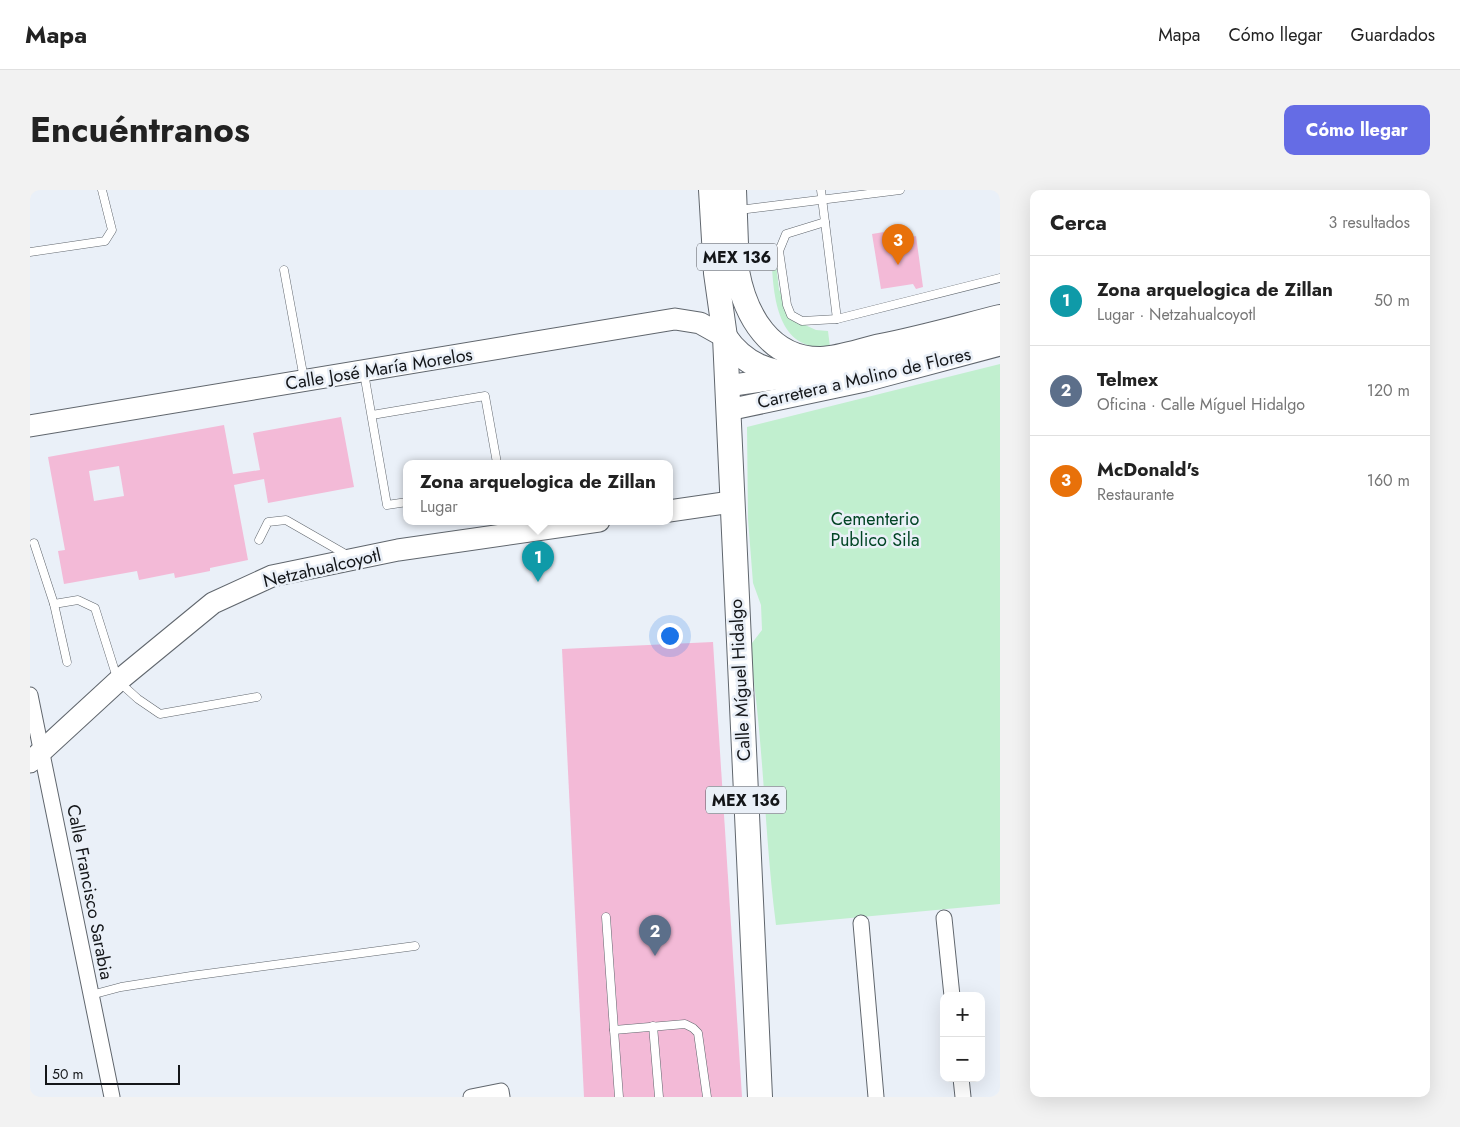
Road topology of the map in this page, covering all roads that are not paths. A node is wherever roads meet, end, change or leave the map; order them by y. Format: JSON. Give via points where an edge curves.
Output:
{"nodes":[{"id":1,"x":102,"y":190,"type":"edge"},
{"id":2,"x":711,"y":190,"type":"edge"},
{"id":3,"x":821,"y":190,"type":"edge"},
{"id":4,"x":900,"y":190,"type":"edge"},
{"id":5,"x":734,"y":200,"type":"edge"},
{"id":6,"x":822,"y":200,"type":"junction"},
{"id":7,"x":825,"y":222,"type":"junction"},
{"id":8,"x":30,"y":252,"type":"edge"},
{"id":9,"x":284,"y":270,"type":"dead end"},
{"id":10,"x":737,"y":271,"type":"junction"},
{"id":11,"x":1000,"y":278,"type":"edge"},
{"id":12,"x":1000,"y":317,"type":"edge"},
{"id":13,"x":837,"y":319,"type":"junction"},
{"id":14,"x":725,"y":330,"type":"junction"},
{"id":15,"x":1000,"y":330,"type":"edge"},
{"id":16,"x":1000,"y":345,"type":"edge"},
{"id":17,"x":363,"y":371,"type":"junction"},
{"id":18,"x":803,"y":375,"type":"junction"},
{"id":19,"x":305,"y":381,"type":"junction"},
{"id":20,"x":727,"y":386,"type":"junction"},
{"id":21,"x":728,"y":410,"type":"junction"},
{"id":22,"x":372,"y":415,"type":"junction"},
{"id":23,"x":30,"y":426,"type":"edge"},
{"id":24,"x":496,"y":460,"type":"edge"},
{"id":25,"x":731,"y":502,"type":"junction"},
{"id":26,"x":403,"y":503,"type":"edge"},
{"id":27,"x":673,"y":510,"type":"edge"},
{"id":28,"x":571,"y":525,"type":"edge"},
{"id":29,"x":259,"y":540,"type":"dead end"},
{"id":30,"x":34,"y":543,"type":"dead end"},
{"id":31,"x":353,"y":559,"type":"junction"},
{"id":32,"x":54,"y":604,"type":"junction"},
{"id":33,"x":67,"y":662,"type":"dead end"},
{"id":34,"x":118,"y":681,"type":"junction"},
{"id":35,"x":30,"y":695,"type":"edge"},
{"id":36,"x":257,"y":697,"type":"dead end"},
{"id":37,"x":36,"y":756,"type":"edge"},
{"id":38,"x":606,"y":917,"type":"dead end"},
{"id":39,"x":944,"y":918,"type":"dead end"},
{"id":40,"x":860,"y":924,"type":"dead end"},
{"id":41,"x":415,"y":946,"type":"dead end"},
{"id":42,"x":952,"y":992,"type":"edge"},
{"id":43,"x":91,"y":996,"type":"junction"},
{"id":44,"x":653,"y":1026,"type":"junction"},
{"id":45,"x":614,"y":1030,"type":"junction"},
{"id":46,"x":961,"y":1082,"type":"edge"},
{"id":47,"x":112,"y":1097,"type":"edge"},
{"id":48,"x":471,"y":1097,"type":"edge"},
{"id":49,"x":502,"y":1097,"type":"edge"},
{"id":50,"x":619,"y":1097,"type":"edge"},
{"id":51,"x":659,"y":1097,"type":"edge"},
{"id":52,"x":707,"y":1097,"type":"edge"},
{"id":53,"x":760,"y":1097,"type":"edge"},
{"id":54,"x":876,"y":1097,"type":"edge"},
{"id":55,"x":963,"y":1097,"type":"edge"}],
"edges":[{"from":1,"to":8,"type":"lane","via":[[112,230],[105,241]]},
{"from":2,"to":14,"type":"main road","name":"Calle Míguel Hidalgo","number":"MEX 136","via":[[716,273]]},
{"from":3,"to":6,"type":"lane"},
{"from":4,"to":6,"type":"lane"},
{"from":5,"to":6,"type":"lane"},
{"from":5,"to":10,"type":"main road","name":"Calle Míguel Hidalgo","number":"MEX 136"},
{"from":6,"to":7,"type":"lane"},
{"from":7,"to":13,"type":"lane"},
{"from":7,"to":13,"type":"lane","via":[[786,234],[779,250],[791,315],[802,321]]},
{"from":9,"to":19,"type":"lane"},
{"from":10,"to":12,"type":"main road","via":[[747,306],[765,336],[774,346],[809,358],[833,357]]},
{"from":10,"to":14,"type":"main road","name":"Calle Míguel Hidalgo","number":"MEX 136"},
{"from":11,"to":13,"type":"lane"},
{"from":14,"to":17,"type":"street","name":"Calle José María Morelos","via":[[675,319]]},
{"from":14,"to":18,"type":"main road","via":[[737,352],[753,364],[771,371]]},
{"from":14,"to":20,"type":"main road","name":"Calle Míguel Hidalgo","number":"MEX 136"},
{"from":15,"to":18,"type":"street","name":"Carretera a Molino de Flores","via":[[887,360]]},
{"from":16,"to":21,"type":"street","name":"Carretera a Molino de Flores","via":[[865,381]]},
{"from":17,"to":19,"type":"street","name":"Calle José María Morelos"},
{"from":17,"to":22,"type":"lane"},
{"from":18,"to":20,"type":"street","name":"Carretera a Molino de Flores"},
{"from":19,"to":23,"type":"street","name":"Calle José María Morelos"},
{"from":20,"to":21,"type":"main road","name":"Calle Míguel Hidalgo","number":"MEX 136"},
{"from":21,"to":25,"type":"main road","name":"Calle Míguel Hidalgo","number":"MEX 136"},
{"from":22,"to":24,"type":"lane","via":[[485,396]]},
{"from":22,"to":26,"type":"lane","via":[[387,506]]},
{"from":25,"to":27,"type":"street"},
{"from":25,"to":53,"type":"main road","name":"Calle Míguel Hidalgo","number":"MEX 136"},
{"from":28,"to":31,"type":"street","name":"Netzahualcoyotl"},
{"from":29,"to":31,"type":"lane","via":[[268,522],[286,520]]},
{"from":30,"to":32,"type":"lane"},
{"from":31,"to":34,"type":"street","name":"Netzahualcoyotl","via":[[272,576],[213,603]]},
{"from":32,"to":33,"type":"lane"},
{"from":32,"to":34,"type":"lane","via":[[78,600],[95,608]]},
{"from":34,"to":36,"type":"lane","via":[[160,714]]},
{"from":34,"to":37,"type":"street","name":"Netzahualcoyotl"},
{"from":35,"to":37,"type":"street","name":"Calle Francisco Sarabia"},
{"from":37,"to":43,"type":"street","name":"Calle Francisco Sarabia"},
{"from":38,"to":45,"type":"lane"},
{"from":39,"to":42,"type":"street"},
{"from":40,"to":54,"type":"street"},
{"from":41,"to":43,"type":"lane","via":[[191,976],[121,987]]},
{"from":43,"to":47,"type":"street","name":"Calle Francisco Sarabia"},
{"from":44,"to":45,"type":"lane"},
{"from":44,"to":51,"type":"lane"},
{"from":44,"to":52,"type":"lane","via":[[685,1024],[698,1034]]},
{"from":45,"to":50,"type":"lane"},
{"from":46,"to":55,"type":"street"},
{"from":48,"to":49,"type":"street","via":[[501,1091]]}]}
